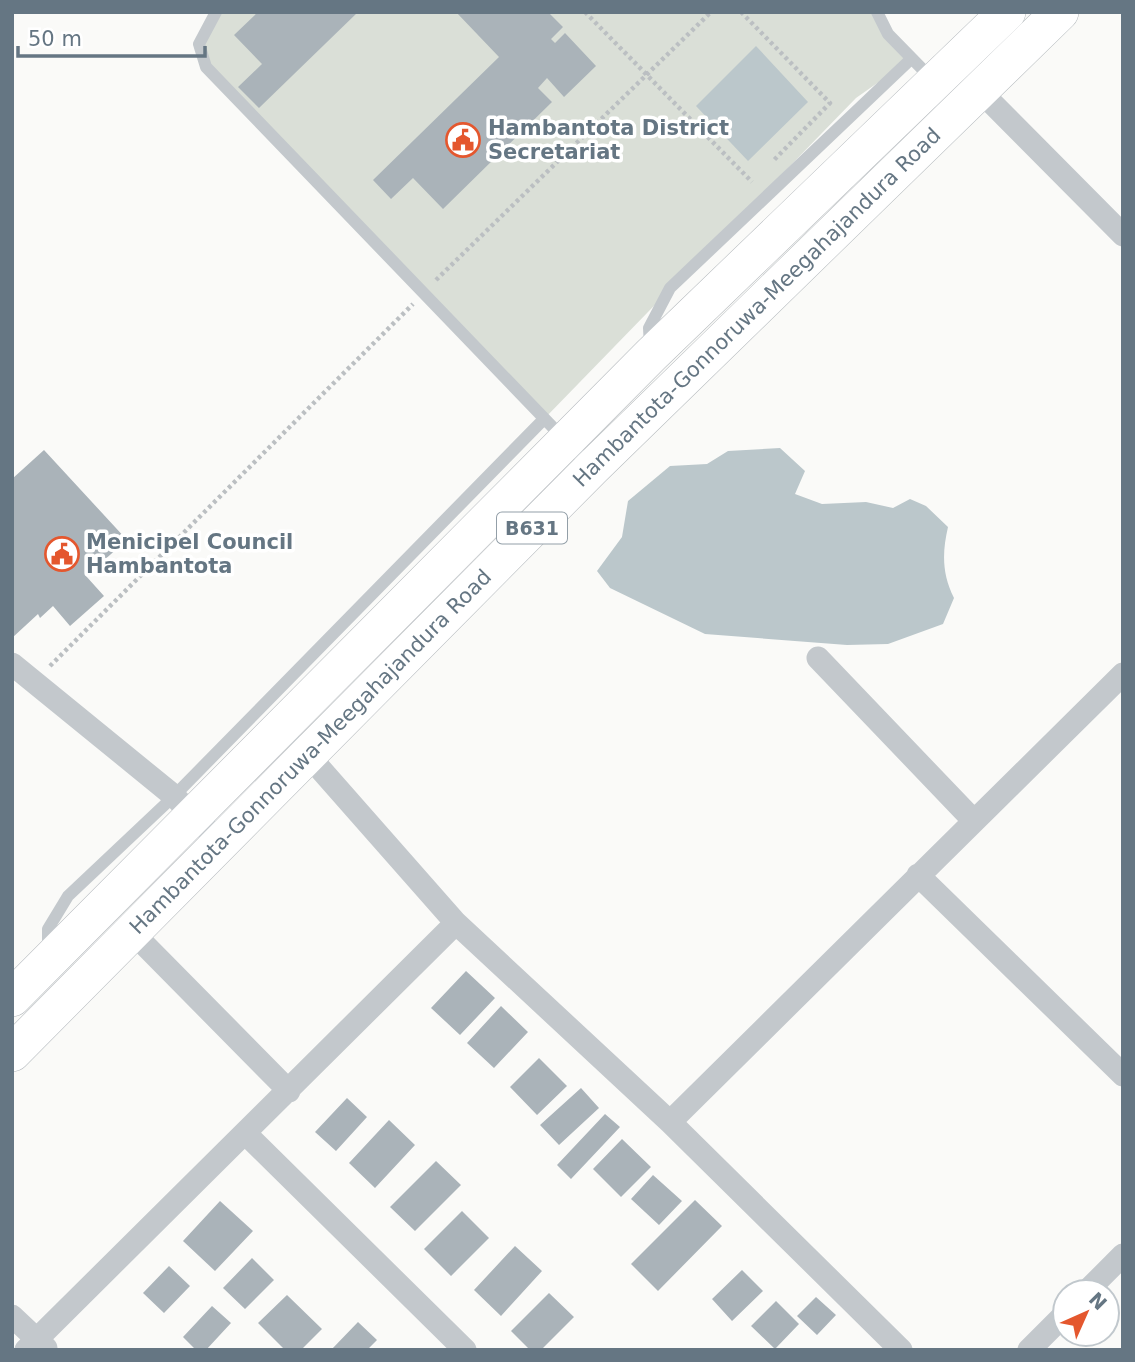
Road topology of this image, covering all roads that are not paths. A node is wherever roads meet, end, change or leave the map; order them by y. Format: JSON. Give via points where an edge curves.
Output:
{"nodes":[{"id":1,"x":216,"y":12,"type":"edge"},
{"id":2,"x":877,"y":12,"type":"edge"},
{"id":3,"x":1007,"y":12,"type":"edge"},
{"id":4,"x":1060,"y":12,"type":"edge"},
{"id":5,"x":947,"y":88,"type":"junction"},
{"id":6,"x":1123,"y":235,"type":"edge"},
{"id":7,"x":555,"y":431,"type":"junction"},
{"id":8,"x":592,"y":468,"type":"junction"},
{"id":9,"x":818,"y":658,"type":"dead end"},
{"id":10,"x":12,"y":664,"type":"edge"},
{"id":11,"x":1123,"y":674,"type":"edge"},
{"id":12,"x":280,"y":726,"type":"junction"},
{"id":13,"x":308,"y":754,"type":"junction"},
{"id":14,"x":183,"y":805,"type":"junction"},
{"id":15,"x":974,"y":821,"type":"junction"},
{"id":16,"x":221,"y":844,"type":"junction"},
{"id":17,"x":918,"y":875,"type":"junction"},
{"id":18,"x":456,"y":923,"type":"junction"},
{"id":19,"x":133,"y":933,"type":"junction"},
{"id":20,"x":12,"y":998,"type":"edge"},
{"id":21,"x":12,"y":1053,"type":"edge"},
{"id":22,"x":1123,"y":1075,"type":"edge"},
{"id":23,"x":289,"y":1091,"type":"junction"},
{"id":24,"x":670,"y":1122,"type":"junction"},
{"id":25,"x":246,"y":1134,"type":"junction"},
{"id":26,"x":1123,"y":1255,"type":"edge"},
{"id":27,"x":1100,"y":1278,"type":"edge"},
{"id":28,"x":12,"y":1316,"type":"edge"},
{"id":29,"x":1051,"y":1328,"type":"edge"},
{"id":30,"x":37,"y":1346,"type":"edge"},
{"id":31,"x":464,"y":1350,"type":"edge"},
{"id":32,"x":901,"y":1350,"type":"edge"},
{"id":33,"x":1029,"y":1350,"type":"edge"}],
"edges":[{"from":1,"to":7,"type":"lane","via":[[199,44],[206,67]]},
{"from":2,"to":5,"type":"lane","via":[[888,34]]},
{"from":3,"to":5,"type":"main road","name":"Hambantota-Gonnoruwa-Meegahajandura Road","number":"B631"},
{"from":4,"to":5,"type":"main road","name":"Hambantota-Gonnoruwa-Meegahajandura Road","number":"B631"},
{"from":5,"to":6,"type":"street"},
{"from":5,"to":7,"type":"main road","name":"Hambantota-Gonnoruwa-Meegahajandura Road","number":"B631","via":[[651,355]]},
{"from":5,"to":8,"type":"main road","name":"Hambantota-Gonnoruwa-Meegahajandura Road","number":"B631"},
{"from":7,"to":8,"type":"lane"},
{"from":7,"to":12,"type":"main road","name":"Hambantota-Gonnoruwa-Meegahajandura Road","number":"B631"},
{"from":7,"to":14,"type":"lane"},
{"from":8,"to":13,"type":"main road","name":"Hambantota-Gonnoruwa-Meegahajandura Road","number":"B631"},
{"from":9,"to":15,"type":"street"},
{"from":10,"to":14,"type":"street"},
{"from":11,"to":15,"type":"street"},
{"from":12,"to":13,"type":"street"},
{"from":12,"to":14,"type":"main road","name":"Hambantota-Gonnoruwa-Meegahajandura Road","number":"B631"},
{"from":13,"to":16,"type":"main road","name":"Hambantota-Gonnoruwa-Meegahajandura Road","number":"B631"},
{"from":13,"to":18,"type":"street"},
{"from":14,"to":16,"type":"street"},
{"from":14,"to":20,"type":"main road","name":"Hambantota-Gonnoruwa-Meegahajandura Road","number":"B631"},
{"from":15,"to":17,"type":"street"},
{"from":16,"to":19,"type":"main road","name":"Hambantota-Gonnoruwa-Meegahajandura Road","number":"B631"},
{"from":17,"to":22,"type":"street"},
{"from":17,"to":24,"type":"street"},
{"from":18,"to":23,"type":"street"},
{"from":18,"to":24,"type":"street"},
{"from":19,"to":21,"type":"main road","name":"Hambantota-Gonnoruwa-Meegahajandura Road","number":"B631"},
{"from":19,"to":23,"type":"street"},
{"from":23,"to":25,"type":"street"},
{"from":24,"to":32,"type":"street"},
{"from":25,"to":30,"type":"street"},
{"from":25,"to":31,"type":"street"},
{"from":26,"to":27,"type":"street"},
{"from":28,"to":30,"type":"street"},
{"from":29,"to":33,"type":"street"}]}
